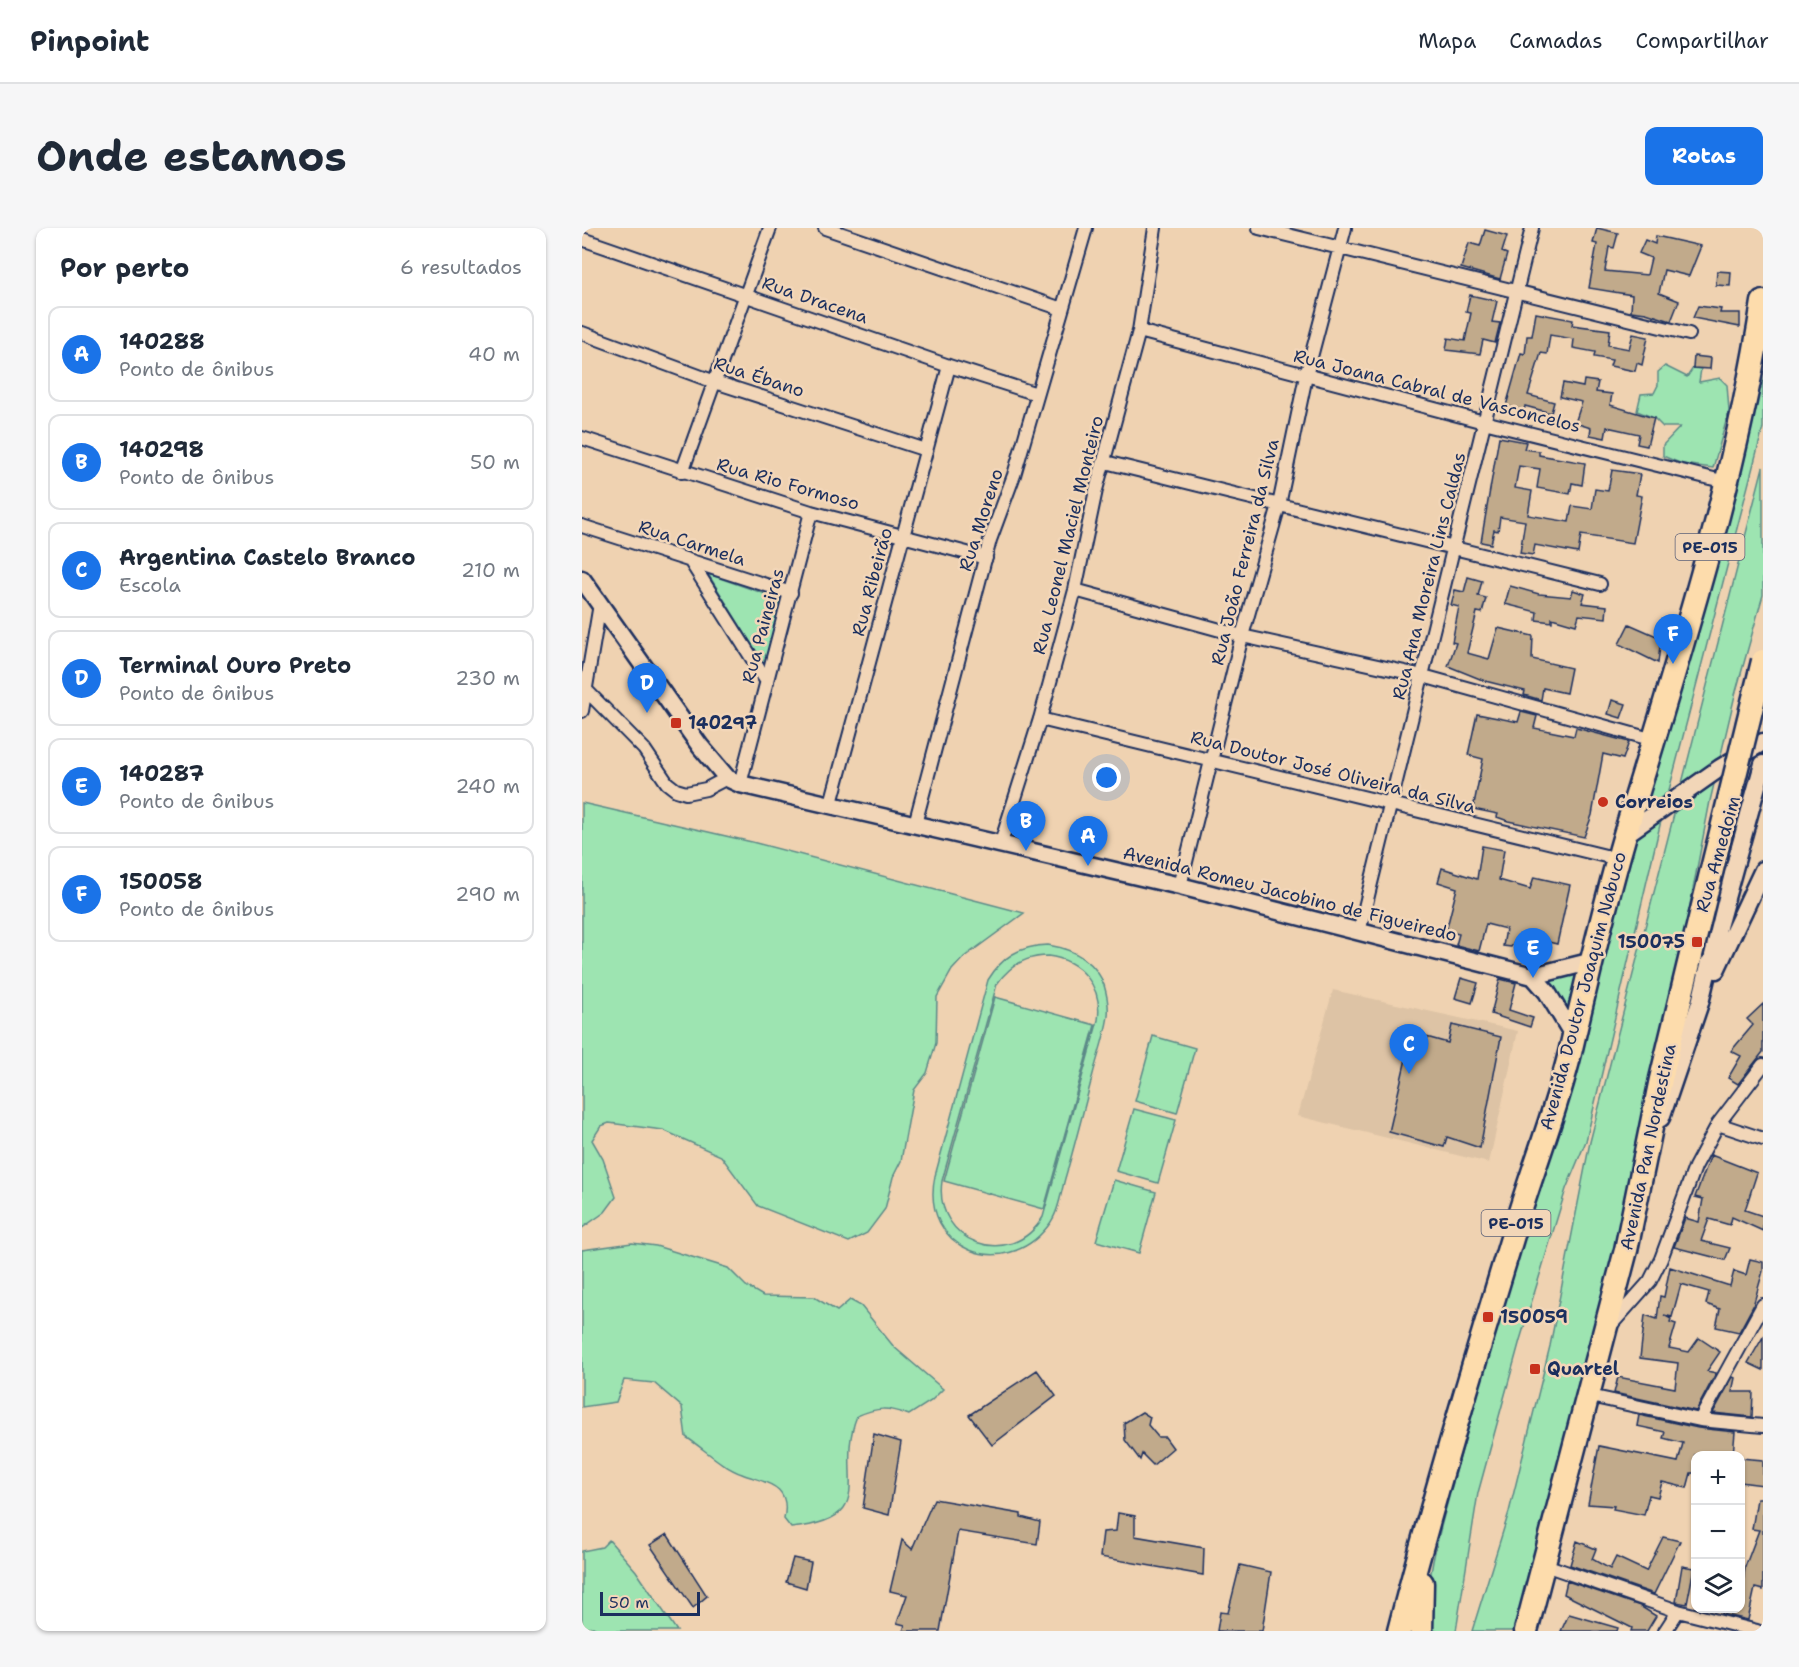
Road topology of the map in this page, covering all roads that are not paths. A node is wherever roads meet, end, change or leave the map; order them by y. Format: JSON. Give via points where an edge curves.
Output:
{"nodes":[{"id":1,"x":770,"y":228,"type":"edge"},
{"id":2,"x":825,"y":228,"type":"edge"},
{"id":3,"x":1086,"y":228,"type":"edge"},
{"id":4,"x":1155,"y":228,"type":"edge"},
{"id":5,"x":1259,"y":228,"type":"edge"},
{"id":6,"x":1346,"y":228,"type":"edge"},
{"id":7,"x":1532,"y":228,"type":"edge"},
{"id":8,"x":582,"y":239,"type":"edge"},
{"id":9,"x":1339,"y":248,"type":"junction"},
{"id":10,"x":1516,"y":291,"type":"junction"},
{"id":11,"x":746,"y":295,"type":"junction"},
{"id":12,"x":1763,"y":302,"type":"edge"},
{"id":13,"x":1062,"y":309,"type":"junction"},
{"id":14,"x":1139,"y":331,"type":"junction"},
{"id":15,"x":582,"y":333,"type":"edge"},
{"id":16,"x":1689,"y":334,"type":"dead end"},
{"id":17,"x":948,"y":366,"type":"junction"},
{"id":18,"x":1306,"y":376,"type":"junction"},
{"id":19,"x":715,"y":382,"type":"junction"},
{"id":20,"x":1037,"y":394,"type":"junction"},
{"id":21,"x":1484,"y":422,"type":"junction"},
{"id":22,"x":582,"y":438,"type":"edge"},
{"id":23,"x":926,"y":450,"type":"junction"},
{"id":24,"x":1104,"y":462,"type":"junction"},
{"id":25,"x":682,"y":472,"type":"junction"},
{"id":26,"x":1726,"y":482,"type":"junction"},
{"id":27,"x":1279,"y":505,"type":"junction"},
{"id":28,"x":812,"y":512,"type":"junction"},
{"id":29,"x":582,"y":526,"type":"edge"},
{"id":30,"x":902,"y":536,"type":"junction"},
{"id":31,"x":1455,"y":547,"type":"junction"},
{"id":32,"x":986,"y":558,"type":"junction"},
{"id":33,"x":692,"y":562,"type":"junction"},
{"id":34,"x":582,"y":579,"type":"edge"},
{"id":35,"x":1600,"y":584,"type":"dead end"},
{"id":36,"x":1075,"y":590,"type":"junction"},
{"id":37,"x":791,"y":592,"type":"junction"},
{"id":38,"x":600,"y":604,"type":"junction"},
{"id":39,"x":1242,"y":636,"type":"junction"},
{"id":40,"x":1763,"y":661,"type":"edge"},
{"id":41,"x":1423,"y":676,"type":"junction"},
{"id":42,"x":767,"y":682,"type":"junction"},
{"id":43,"x":586,"y":690,"type":"junction"},
{"id":44,"x":582,"y":711,"type":"edge"},
{"id":45,"x":1040,"y":719,"type":"junction"},
{"id":46,"x":1654,"y":740,"type":"junction"},
{"id":47,"x":1763,"y":742,"type":"edge"},
{"id":48,"x":1212,"y":760,"type":"junction"},
{"id":49,"x":1763,"y":764,"type":"edge"},
{"id":50,"x":1720,"y":768,"type":"junction"},
{"id":51,"x":733,"y":781,"type":"junction"},
{"id":52,"x":1756,"y":793,"type":"junction"},
{"id":53,"x":1391,"y":805,"type":"junction"},
{"id":54,"x":830,"y":807,"type":"junction"},
{"id":55,"x":1763,"y":813,"type":"edge"},
{"id":56,"x":915,"y":824,"type":"junction"},
{"id":57,"x":1746,"y":827,"type":"junction"},
{"id":58,"x":1625,"y":835,"type":"junction"},
{"id":59,"x":1000,"y":846,"type":"junction"},
{"id":60,"x":1618,"y":859,"type":"junction"},
{"id":61,"x":1763,"y":870,"type":"edge"},
{"id":62,"x":1180,"y":886,"type":"junction"},
{"id":63,"x":1359,"y":932,"type":"junction"},
{"id":64,"x":1589,"y":962,"type":"junction"},
{"id":65,"x":1533,"y":976,"type":"junction"},
{"id":66,"x":1700,"y":1003,"type":"junction"},
{"id":67,"x":1573,"y":1035,"type":"junction"},
{"id":68,"x":1763,"y":1065,"type":"edge"},
{"id":69,"x":1718,"y":1124,"type":"junction"},
{"id":70,"x":1763,"y":1139,"type":"edge"},
{"id":71,"x":1646,"y":1161,"type":"junction"},
{"id":72,"x":1763,"y":1305,"type":"edge"},
{"id":73,"x":1605,"y":1333,"type":"junction"},
{"id":74,"x":1590,"y":1396,"type":"junction"},
{"id":75,"x":1701,"y":1420,"type":"junction"},
{"id":76,"x":1763,"y":1426,"type":"edge"},
{"id":77,"x":1424,"y":1537,"type":"junction"},
{"id":78,"x":1545,"y":1565,"type":"junction"},
{"id":79,"x":1678,"y":1611,"type":"junction"},
{"id":80,"x":1525,"y":1626,"type":"edge"},
{"id":81,"x":1399,"y":1631,"type":"edge"},
{"id":82,"x":1421,"y":1631,"type":"edge"},
{"id":83,"x":1665,"y":1631,"type":"edge"},
{"id":84,"x":1757,"y":1631,"type":"edge"}],
"edges":[{"from":1,"to":11,"type":"street"},
{"from":2,"to":13,"type":"street"},
{"from":3,"to":13,"type":"street","name":"Rua Moreno"},
{"from":4,"to":14,"type":"street","name":"Rua Leonel Maciel Monteiro"},
{"from":5,"to":9,"type":"street"},
{"from":6,"to":9,"type":"street","name":"Rua João Ferreira da Silva"},
{"from":7,"to":10,"type":"street","name":"Rua Ana Moreira Lins Caldas"},
{"from":8,"to":11,"type":"street","name":"Rua Dracena"},
{"from":9,"to":10,"type":"street"},
{"from":9,"to":18,"type":"street","name":"Rua João Ferreira da Silva"},
{"from":10,"to":16,"type":"street"},
{"from":10,"to":21,"type":"street","name":"Rua Ana Moreira Lins Caldas"},
{"from":11,"to":17,"type":"street","name":"Rua Dracena"},
{"from":11,"to":19,"type":"street"},
{"from":12,"to":26,"type":"highway","number":"PE-015"},
{"from":13,"to":20,"type":"street","name":"Rua Moreno"},
{"from":14,"to":18,"type":"street","name":"Rua Joana Cabral de Vasconcelos"},
{"from":14,"to":24,"type":"street","name":"Rua Leonel Maciel Monteiro"},
{"from":15,"to":19,"type":"street","name":"Rua Ébano"},
{"from":17,"to":20,"type":"street","name":"Rua Dracena"},
{"from":17,"to":23,"type":"street","name":"Rua Ribeirão"},
{"from":18,"to":21,"type":"street","name":"Rua Joana Cabral de Vasconcelos"},
{"from":18,"to":27,"type":"street","name":"Rua João Ferreira da Silva"},
{"from":19,"to":23,"type":"street","name":"Rua Ébano"},
{"from":19,"to":25,"type":"street"},
{"from":20,"to":32,"type":"street","name":"Rua Moreno"},
{"from":21,"to":26,"type":"street","name":"Rua Joana Cabral de Vasconcelos"},
{"from":21,"to":31,"type":"street","name":"Rua Ana Moreira Lins Caldas"},
{"from":22,"to":25,"type":"street","name":"Rua Rio Formoso"},
{"from":23,"to":30,"type":"street","name":"Rua Ribeirão"},
{"from":24,"to":27,"type":"street"},
{"from":24,"to":36,"type":"street","name":"Rua Leonel Maciel Monteiro"},
{"from":25,"to":28,"type":"street","name":"Rua Rio Formoso"},
{"from":26,"to":46,"type":"highway","number":"PE-015","via":[[1695,608]]},
{"from":27,"to":31,"type":"street"},
{"from":27,"to":39,"type":"street","name":"Rua João Ferreira da Silva"},
{"from":28,"to":30,"type":"street","name":"Rua Rio Formoso"},
{"from":28,"to":37,"type":"street","name":"Rua Paineiras"},
{"from":29,"to":33,"type":"street","name":"Rua Carmela"},
{"from":30,"to":32,"type":"street","name":"Rua Rio Formoso"},
{"from":30,"to":54,"type":"street","name":"Rua Ribeirão"},
{"from":31,"to":35,"type":"street"},
{"from":31,"to":41,"type":"street","name":"Rua Ana Moreira Lins Caldas"},
{"from":32,"to":56,"type":"street","name":"Rua Moreno"},
{"from":33,"to":37,"type":"street","name":"Rua Carmela"},
{"from":33,"to":42,"type":"street"},
{"from":34,"to":38,"type":"street"},
{"from":36,"to":39,"type":"street"},
{"from":36,"to":45,"type":"street","name":"Rua Leonel Maciel Monteiro"},
{"from":37,"to":42,"type":"street","name":"Rua Paineiras"},
{"from":38,"to":43,"type":"street"},
{"from":38,"to":51,"type":"street","via":[[700,746]]},
{"from":39,"to":41,"type":"street"},
{"from":39,"to":48,"type":"street","name":"Rua João Ferreira da Silva"},
{"from":40,"to":71,"type":"highway","name":"Avenida Pan Nordestina","bridge":true,"via":[[1690,955]]},
{"from":41,"to":46,"type":"street"},
{"from":41,"to":53,"type":"street","name":"Rua Ana Moreira Lins Caldas"},
{"from":42,"to":51,"type":"street","name":"Rua Paineiras"},
{"from":43,"to":44,"type":"street"},
{"from":43,"to":51,"type":"street","via":[[644,749],[676,790],[686,793]]},
{"from":45,"to":48,"type":"street","name":"Rua Doutor José Oliveira da Silva"},
{"from":45,"to":59,"type":"street","name":"Rua Leonel Maciel Monteiro"},
{"from":46,"to":58,"type":"highway","name":"Avenida Doutor Joaquim Nabuco","number":"PE-015"},
{"from":47,"to":50,"type":"street"},
{"from":48,"to":53,"type":"street","name":"Rua Doutor José Oliveira da Silva"},
{"from":48,"to":62,"type":"street","name":"Rua João Ferreira da Silva"},
{"from":49,"to":52,"type":"street","name":"Rua Amedoim"},
{"from":50,"to":52,"type":"street","via":[[1738,769]]},
{"from":50,"to":58,"type":"street"},
{"from":51,"to":54,"type":"street","name":"Avenida Romeu Jacobino de Figueiredo"},
{"from":52,"to":57,"type":"street","name":"Rua Amedoim"},
{"from":53,"to":60,"type":"street","name":"Rua Doutor José Oliveira da Silva"},
{"from":53,"to":63,"type":"street","name":"Rua Ana Moreira Lins Caldas"},
{"from":54,"to":56,"type":"street","name":"Avenida Romeu Jacobino de Figueiredo"},
{"from":55,"to":57,"type":"street"},
{"from":56,"to":59,"type":"street","name":"Avenida Romeu Jacobino de Figueiredo"},
{"from":57,"to":66,"type":"street","name":"Rua Amedoim"},
{"from":58,"to":60,"type":"highway","name":"Avenida Doutor Joaquim Nabuco","number":"PE-015"},
{"from":59,"to":62,"type":"street","name":"Avenida Romeu Jacobino de Figueiredo"},
{"from":60,"to":64,"type":"highway","name":"Avenida Doutor Joaquim Nabuco","number":"PE-015"},
{"from":61,"to":66,"type":"street"},
{"from":62,"to":63,"type":"street","name":"Avenida Romeu Jacobino de Figueiredo"},
{"from":63,"to":65,"type":"street","name":"Avenida Romeu Jacobino de Figueiredo"},
{"from":64,"to":65,"type":"street","name":"Avenida Romeu Jacobino de Figueiredo"},
{"from":64,"to":67,"type":"highway","name":"Avenida Doutor Joaquim Nabuco","number":"PE-015"},
{"from":65,"to":67,"type":"street"},
{"from":66,"to":71,"type":"street","name":"Rua Amedoim"},
{"from":67,"to":77,"type":"highway","name":"Avenida Doutor Joaquim Nabuco","number":"PE-015"},
{"from":68,"to":69,"type":"street"},
{"from":69,"to":70,"type":"street"},
{"from":69,"to":73,"type":"street","via":[[1695,1167],[1655,1271]]},
{"from":71,"to":73,"type":"highway","name":"Avenida Pan Nordestina"},
{"from":72,"to":75,"type":"street"},
{"from":73,"to":74,"type":"highway","name":"Avenida Pan Nordestina"},
{"from":74,"to":75,"type":"street"},
{"from":74,"to":78,"type":"highway","name":"Avenida Pan Nordestina"},
{"from":75,"to":76,"type":"street"},
{"from":77,"to":81,"type":"highway","number":"PE-015"},
{"from":77,"to":82,"type":"highway"},
{"from":78,"to":79,"type":"street"},
{"from":78,"to":80,"type":"highway","name":"Avenida Pan Nordestina"},
{"from":79,"to":83,"type":"street"},
{"from":79,"to":84,"type":"street"}]}
